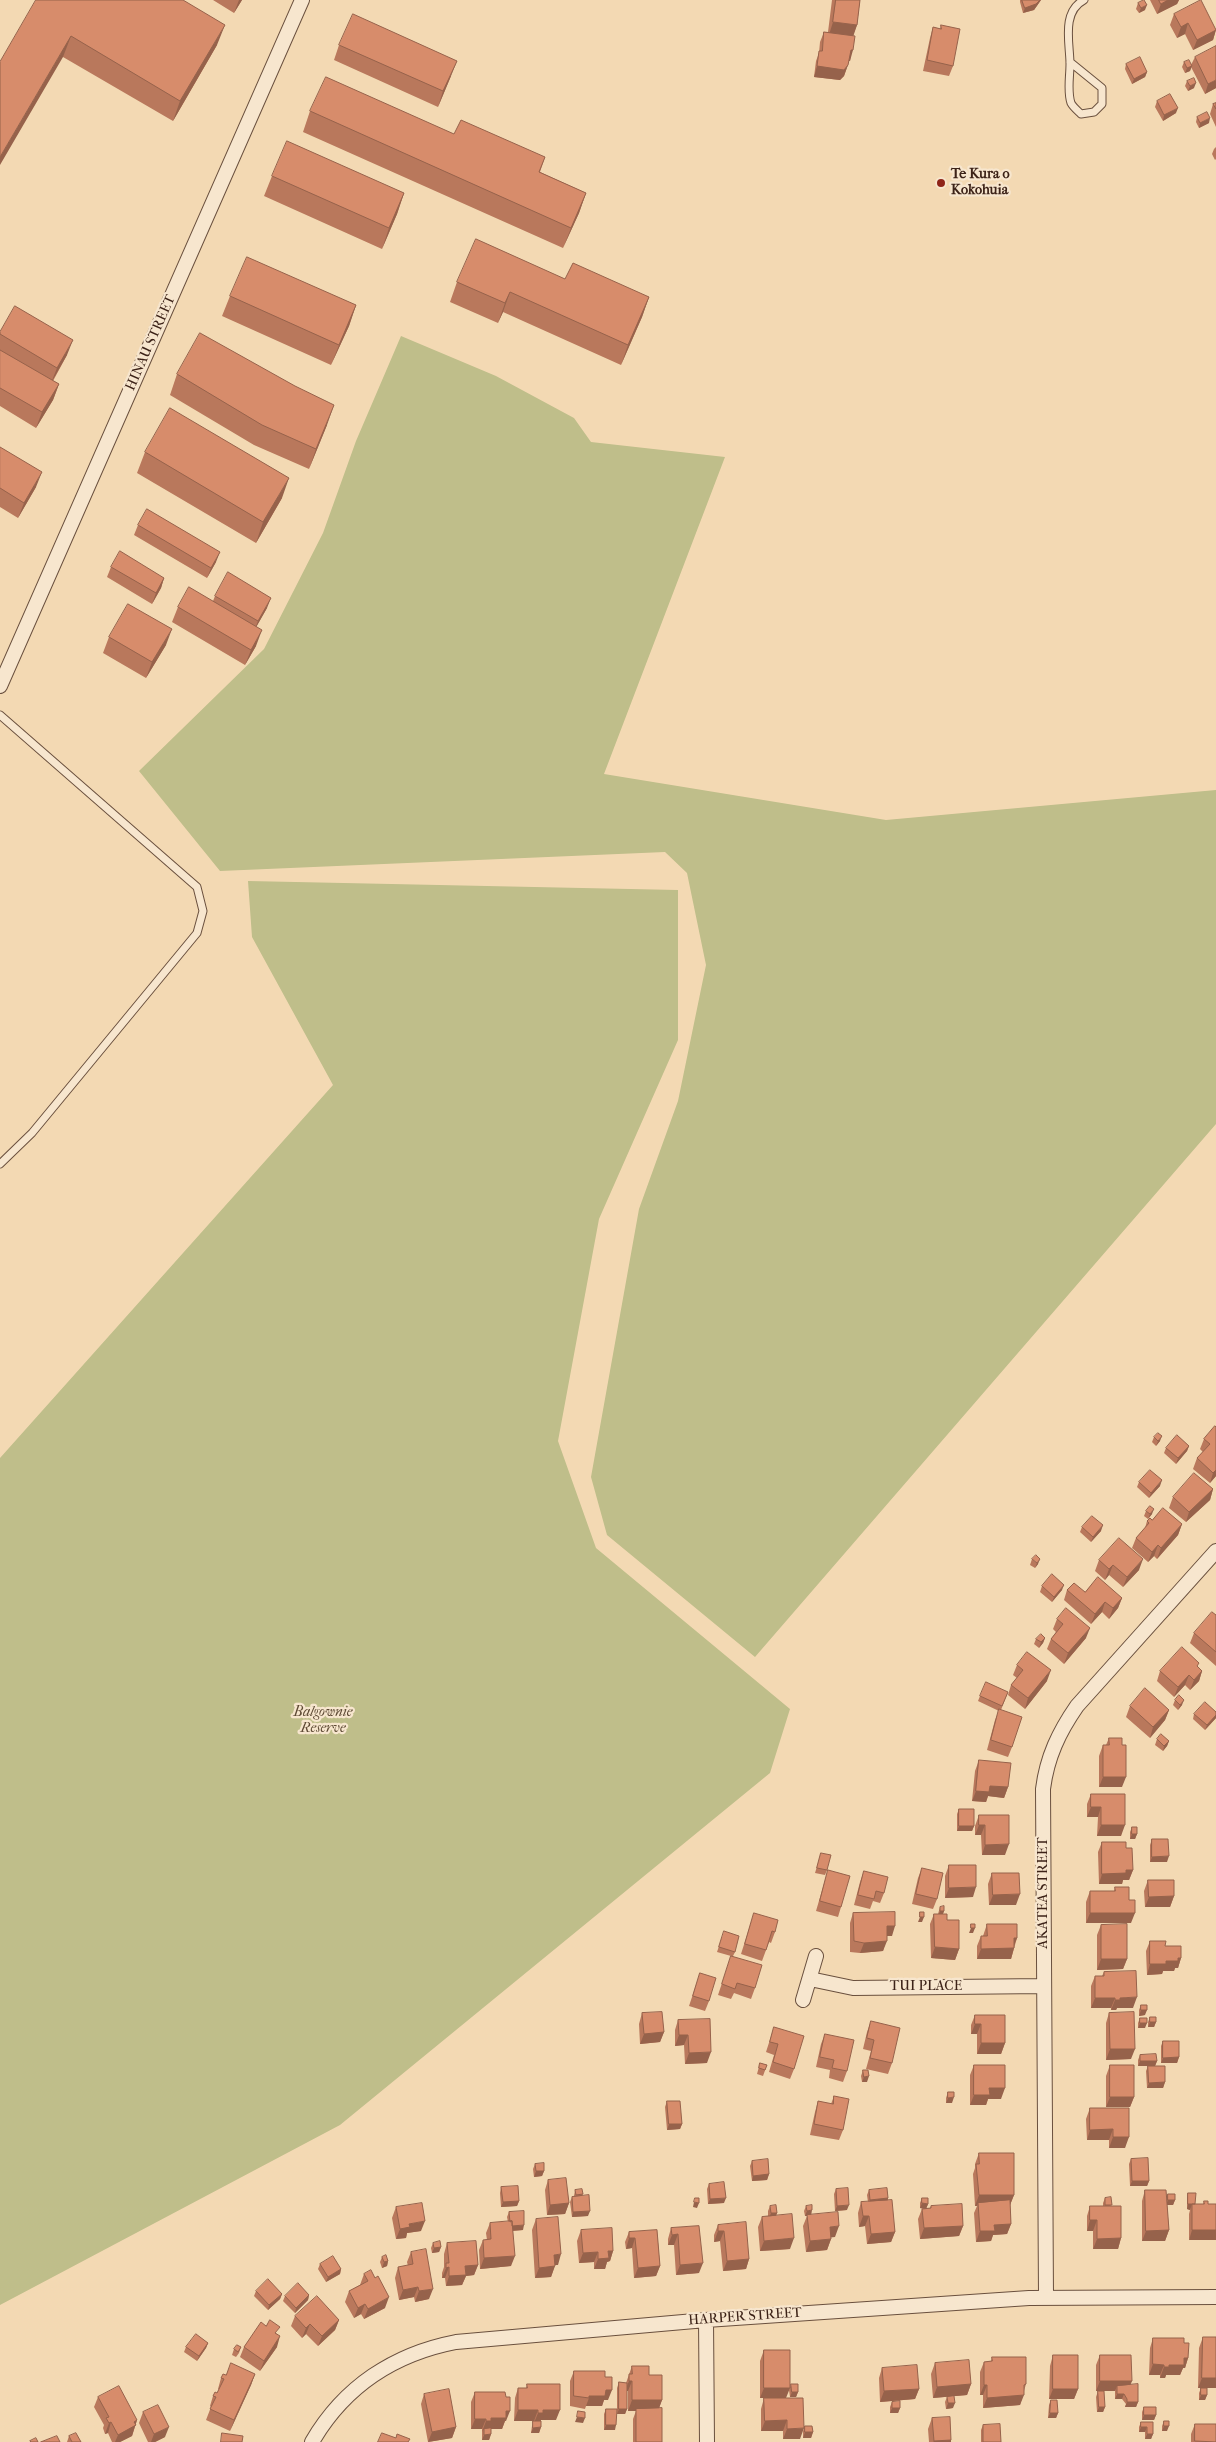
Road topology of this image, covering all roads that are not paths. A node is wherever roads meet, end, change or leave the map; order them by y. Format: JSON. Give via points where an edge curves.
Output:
{"nodes":[{"id":1,"x":302,"y":0,"type":"edge"},
{"id":2,"x":1080,"y":1,"type":"edge"},
{"id":3,"x":1070,"y":62,"type":"junction"},
{"id":4,"x":0,"y":686,"type":"edge"},
{"id":5,"x":0,"y":715,"type":"edge"},
{"id":6,"x":0,"y":1164,"type":"edge"},
{"id":7,"x":1213,"y":1560,"type":"edge"},
{"id":8,"x":816,"y":1956,"type":"dead end"},
{"id":9,"x":810,"y":1979,"type":"junction"},
{"id":10,"x":1044,"y":1986,"type":"junction"},
{"id":11,"x":803,"y":2000,"type":"dead end"},
{"id":12,"x":1046,"y":2297,"type":"junction"},
{"id":13,"x":1216,"y":2297,"type":"edge"},
{"id":14,"x":706,"y":2320,"type":"junction"},
{"id":15,"x":312,"y":2442,"type":"edge"},
{"id":16,"x":707,"y":2442,"type":"edge"}],
"edges":[{"from":1,"to":4,"type":"street","name":"HINAU STREET"},
{"from":2,"to":3,"type":"lane","via":[[1068,28]]},
{"from":3,"to":3,"type":"lane","via":[[1102,88],[1102,104],[1094,112],[1081,114],[1071,105]]},
{"from":5,"to":6,"type":"lane","via":[[197,887],[203,911],[197,933],[32,1133]]},
{"from":7,"to":10,"type":"street","name":"AKATEA STREET","via":[[1077,1706],[1052,1748],[1043,1789]]},
{"from":8,"to":9,"type":"street"},
{"from":9,"to":10,"type":"street","name":"TUI PLACE","via":[[853,1988]]},
{"from":9,"to":11,"type":"street"},
{"from":10,"to":12,"type":"street","name":"AKATEA STREET"},
{"from":12,"to":13,"type":"street","name":"HARPER STREET"},
{"from":12,"to":14,"type":"street","name":"HARPER STREET"},
{"from":14,"to":15,"type":"street","name":"HARPER STREET","via":[[493,2339],[429,2348],[383,2368],[359,2384],[338,2405]]},
{"from":14,"to":16,"type":"street"}]}
